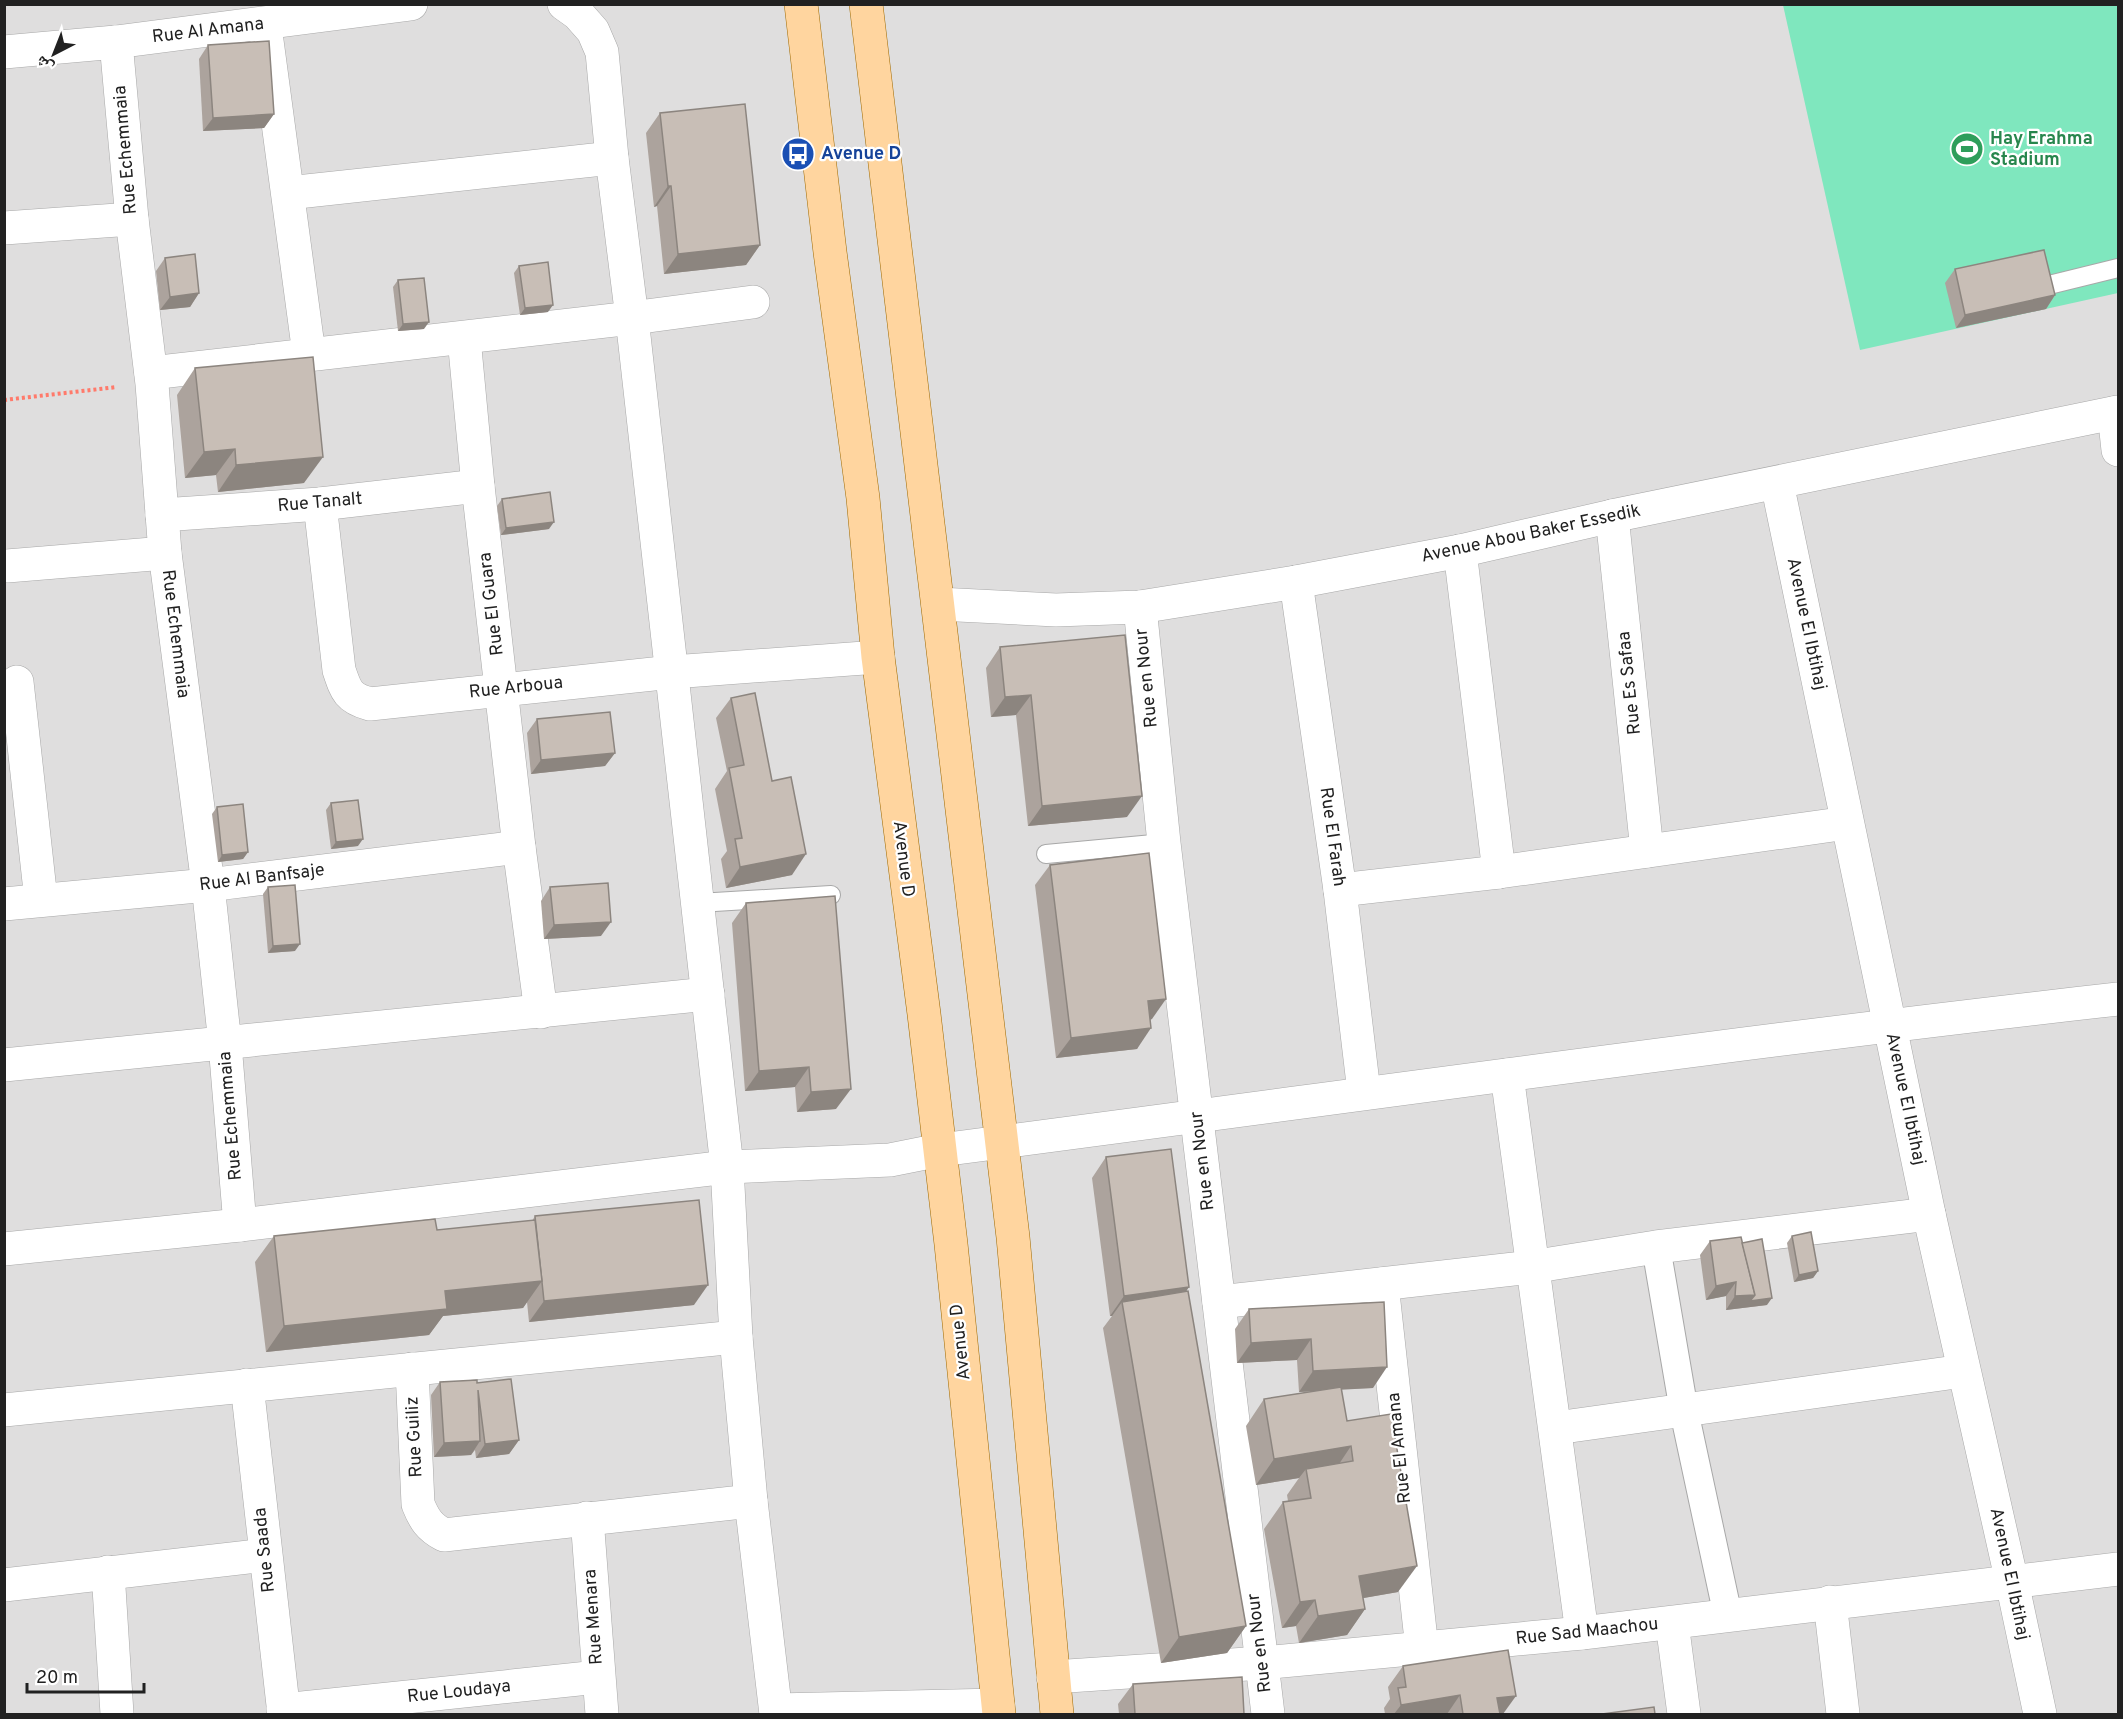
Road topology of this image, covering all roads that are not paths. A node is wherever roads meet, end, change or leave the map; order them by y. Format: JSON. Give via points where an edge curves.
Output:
{"nodes":[{"id":1,"x":411,"y":4,"type":"edge"},
{"id":2,"x":564,"y":4,"type":"edge"},
{"id":3,"x":801,"y":4,"type":"edge"},
{"id":4,"x":866,"y":4,"type":"edge"},
{"id":5,"x":264,"y":24,"type":"junction"},
{"id":6,"x":116,"y":42,"type":"junction"},
{"id":7,"x":4,"y":52,"type":"edge"},
{"id":8,"x":612,"y":158,"type":"junction"},
{"id":9,"x":288,"y":193,"type":"junction"},
{"id":10,"x":132,"y":219,"type":"junction"},
{"id":11,"x":4,"y":228,"type":"edge"},
{"id":12,"x":2118,"y":268,"type":"edge"},
{"id":13,"x":2053,"y":284,"type":"edge"},
{"id":14,"x":753,"y":302,"type":"dead end"},
{"id":15,"x":632,"y":318,"type":"junction"},
{"id":16,"x":464,"y":338,"type":"junction"},
{"id":17,"x":309,"y":354,"type":"junction"},
{"id":18,"x":151,"y":378,"type":"junction"},
{"id":19,"x":2116,"y":412,"type":"edge"},
{"id":20,"x":2118,"y":450,"type":"edge"},
{"id":21,"x":1777,"y":483,"type":"junction"},
{"id":22,"x":478,"y":486,"type":"junction"},
{"id":23,"x":320,"y":504,"type":"junction"},
{"id":24,"x":162,"y":515,"type":"junction"},
{"id":25,"x":1612,"y":516,"type":"junction"},
{"id":26,"x":1460,"y":551,"type":"junction"},
{"id":27,"x":165,"y":553,"type":"junction"},
{"id":28,"x":5,"y":561,"type":"edge"},
{"id":29,"x":1296,"y":582,"type":"junction"},
{"id":30,"x":938,"y":604,"type":"junction"},
{"id":31,"x":1140,"y":607,"type":"junction"},
{"id":32,"x":878,"y":657,"type":"junction"},
{"id":33,"x":672,"y":672,"type":"junction"},
{"id":34,"x":17,"y":682,"type":"dead end"},
{"id":35,"x":503,"y":690,"type":"junction"},
{"id":36,"x":14,"y":738,"type":"edge"},
{"id":37,"x":1846,"y":823,"type":"junction"},
{"id":38,"x":1164,"y":843,"type":"junction"},
{"id":39,"x":519,"y":847,"type":"junction"},
{"id":40,"x":1647,"y":851,"type":"junction"},
{"id":41,"x":1046,"y":854,"type":"dead end"},
{"id":42,"x":1499,"y":872,"type":"junction"},
{"id":43,"x":208,"y":885,"type":"junction"},
{"id":44,"x":1340,"y":890,"type":"junction"},
{"id":45,"x":831,"y":895,"type":"edge"},
{"id":46,"x":41,"y":900,"type":"junction"},
{"id":47,"x":4,"y":903,"type":"edge"},
{"id":48,"x":698,"y":903,"type":"junction"},
{"id":49,"x":708,"y":994,"type":"junction"},
{"id":50,"x":2118,"y":999,"type":"edge"},
{"id":51,"x":541,"y":1012,"type":"junction"},
{"id":52,"x":1889,"y":1024,"type":"junction"},
{"id":53,"x":225,"y":1044,"type":"junction"},
{"id":54,"x":4,"y":1065,"type":"edge"},
{"id":55,"x":1507,"y":1075,"type":"junction"},
{"id":56,"x":1364,"y":1092,"type":"junction"},
{"id":57,"x":1198,"y":1117,"type":"junction"},
{"id":58,"x":1002,"y":1142,"type":"junction"},
{"id":59,"x":940,"y":1150,"type":"junction"},
{"id":60,"x":727,"y":1167,"type":"junction"},
{"id":61,"x":1929,"y":1214,"type":"junction"},
{"id":62,"x":240,"y":1225,"type":"junction"},
{"id":63,"x":1656,"y":1247,"type":"junction"},
{"id":64,"x":4,"y":1249,"type":"edge"},
{"id":65,"x":1531,"y":1267,"type":"junction"},
{"id":66,"x":1382,"y":1284,"type":"junction"},
{"id":67,"x":1219,"y":1302,"type":"junction"},
{"id":68,"x":736,"y":1337,"type":"junction"},
{"id":69,"x":412,"y":1369,"type":"junction"},
{"id":70,"x":1963,"y":1371,"type":"junction"},
{"id":71,"x":247,"y":1385,"type":"junction"},
{"id":72,"x":4,"y":1410,"type":"edge"},
{"id":73,"x":1684,"y":1411,"type":"junction"},
{"id":74,"x":1556,"y":1428,"type":"junction"},
{"id":75,"x":751,"y":1501,"type":"junction"},
{"id":76,"x":587,"y":1518,"type":"junction"},
{"id":77,"x":266,"y":1554,"type":"junction"},
{"id":78,"x":2118,"y":1569,"type":"edge"},
{"id":79,"x":108,"y":1572,"type":"junction"},
{"id":80,"x":2012,"y":1582,"type":"junction"},
{"id":81,"x":4,"y":1585,"type":"edge"},
{"id":82,"x":1830,"y":1602,"type":"junction"},
{"id":83,"x":1728,"y":1616,"type":"junction"},
{"id":84,"x":1672,"y":1623,"type":"junction"},
{"id":85,"x":1582,"y":1633,"type":"junction"},
{"id":86,"x":1422,"y":1649,"type":"junction"},
{"id":87,"x":1262,"y":1663,"type":"junction"},
{"id":88,"x":598,"y":1677,"type":"junction"},
{"id":89,"x":1053,"y":1677,"type":"junction"},
{"id":90,"x":998,"y":1710,"type":"edge"},
{"id":91,"x":284,"y":1712,"type":"edge"},
{"id":92,"x":776,"y":1712,"type":"edge"},
{"id":93,"x":117,"y":1714,"type":"edge"},
{"id":94,"x":602,"y":1714,"type":"edge"},
{"id":95,"x":1057,"y":1714,"type":"edge"},
{"id":96,"x":1268,"y":1714,"type":"edge"},
{"id":97,"x":1684,"y":1714,"type":"edge"},
{"id":98,"x":1843,"y":1714,"type":"edge"},
{"id":99,"x":2040,"y":1714,"type":"edge"}],
"edges":[{"from":1,"to":5,"type":"street","name":"Rue Al Amana"},
{"from":2,"to":8,"type":"street","via":[[593,31],[602,52]]},
{"from":3,"to":32,"type":"main road","name":"Avenue D","via":[[863,498]]},
{"from":4,"to":30,"type":"main road"},
{"from":5,"to":6,"type":"street","name":"Rue Al Amana"},
{"from":5,"to":9,"type":"street"},
{"from":6,"to":7,"type":"street","name":"Rue Al Amana"},
{"from":6,"to":10,"type":"street","name":"Rue Echemmaia"},
{"from":8,"to":9,"type":"street"},
{"from":8,"to":15,"type":"street"},
{"from":9,"to":17,"type":"street"},
{"from":10,"to":11,"type":"street"},
{"from":10,"to":18,"type":"street","name":"Rue Echemmaia"},
{"from":12,"to":13,"type":"lane"},
{"from":14,"to":15,"type":"street"},
{"from":15,"to":16,"type":"street"},
{"from":15,"to":33,"type":"street"},
{"from":16,"to":17,"type":"street"},
{"from":16,"to":22,"type":"street","name":"Rue El Guara"},
{"from":17,"to":18,"type":"street"},
{"from":18,"to":24,"type":"street","name":"Rue Echemmaia"},
{"from":19,"to":20,"type":"street"},
{"from":19,"to":21,"type":"street","name":"Avenue Abou Baker Essedik"},
{"from":21,"to":25,"type":"street","name":"Avenue Abou Baker Essedik"},
{"from":21,"to":37,"type":"street","name":"Avenue El Ibtihaj"},
{"from":22,"to":23,"type":"street","name":"Rue Tanalt"},
{"from":22,"to":35,"type":"street","name":"Rue El Guara"},
{"from":23,"to":24,"type":"street","name":"Rue Tanalt"},
{"from":23,"to":35,"type":"street","name":"Rue Arboua","via":[[339,670],[345,687],[356,700],[370,704]]},
{"from":24,"to":27,"type":"street","name":"Rue Echemmaia"},
{"from":25,"to":26,"type":"street","name":"Avenue Abou Baker Essedik"},
{"from":25,"to":40,"type":"street","name":"Rue Es Safaa"},
{"from":26,"to":29,"type":"street","name":"Avenue Abou Baker Essedik"},
{"from":26,"to":42,"type":"street"},
{"from":27,"to":28,"type":"street"},
{"from":27,"to":43,"type":"street","name":"Rue Echemmaia"},
{"from":29,"to":31,"type":"street","name":"Avenue Abou Baker Essedik"},
{"from":29,"to":44,"type":"street","name":"Rue El Farah"},
{"from":30,"to":31,"type":"street","name":"Avenue Abou Baker Essedik","via":[[1056,610]]},
{"from":30,"to":58,"type":"main road"},
{"from":31,"to":38,"type":"street","name":"Rue en Nour"},
{"from":32,"to":33,"type":"street","name":"Rue Arboua"},
{"from":32,"to":59,"type":"main road","name":"Avenue D"},
{"from":33,"to":35,"type":"street","name":"Rue Arboua"},
{"from":33,"to":48,"type":"street"},
{"from":34,"to":36,"type":"street"},
{"from":35,"to":39,"type":"street","name":"Rue El Guara"},
{"from":36,"to":46,"type":"street"},
{"from":37,"to":40,"type":"street"},
{"from":37,"to":52,"type":"street","name":"Avenue El Ibtihaj"},
{"from":38,"to":41,"type":"lane"},
{"from":38,"to":57,"type":"street","name":"Rue en Nour"},
{"from":39,"to":43,"type":"street","name":"Rue Al Banfsaje"},
{"from":39,"to":51,"type":"street","name":"Rue El Guara"},
{"from":40,"to":42,"type":"street"},
{"from":42,"to":44,"type":"street"},
{"from":43,"to":46,"type":"street","name":"Rue Al Banfsaje"},
{"from":43,"to":53,"type":"street","name":"Rue Echemmaia"},
{"from":44,"to":56,"type":"street","name":"Rue El Farah"},
{"from":45,"to":48,"type":"lane"},
{"from":46,"to":47,"type":"street","name":"Rue Al Banfsaje"},
{"from":48,"to":49,"type":"street"},
{"from":49,"to":51,"type":"street"},
{"from":49,"to":60,"type":"street"},
{"from":50,"to":52,"type":"street"},
{"from":51,"to":53,"type":"street"},
{"from":52,"to":55,"type":"street"},
{"from":52,"to":61,"type":"street","name":"Avenue El Ibtihaj"},
{"from":53,"to":54,"type":"street"},
{"from":53,"to":62,"type":"street","name":"Rue Echemmaia"},
{"from":55,"to":56,"type":"street"},
{"from":55,"to":65,"type":"street"},
{"from":56,"to":57,"type":"street"},
{"from":57,"to":58,"type":"street"},
{"from":57,"to":67,"type":"street","name":"Rue en Nour"},
{"from":58,"to":59,"type":"street"},
{"from":58,"to":89,"type":"main road"},
{"from":59,"to":60,"type":"street","via":[[890,1160]]},
{"from":59,"to":90,"type":"main road","name":"Avenue D"},
{"from":60,"to":62,"type":"street"},
{"from":60,"to":68,"type":"street"},
{"from":61,"to":63,"type":"street"},
{"from":61,"to":70,"type":"street","name":"Avenue El Ibtihaj"},
{"from":62,"to":64,"type":"street"},
{"from":63,"to":65,"type":"street"},
{"from":63,"to":73,"type":"street"},
{"from":65,"to":66,"type":"street"},
{"from":65,"to":74,"type":"street"},
{"from":66,"to":67,"type":"street"},
{"from":66,"to":86,"type":"street","name":"Rue El Amana"},
{"from":67,"to":87,"type":"street","name":"Rue en Nour"},
{"from":68,"to":69,"type":"street"},
{"from":68,"to":75,"type":"street"},
{"from":69,"to":71,"type":"street"},
{"from":69,"to":76,"type":"street","name":"Rue Guiliz","via":[[418,1504],[424,1520],[434,1530],[444,1535]]},
{"from":70,"to":73,"type":"street"},
{"from":70,"to":80,"type":"street","name":"Avenue El Ibtihaj"},
{"from":71,"to":72,"type":"street"},
{"from":71,"to":77,"type":"street","name":"Rue Saada"},
{"from":73,"to":74,"type":"street"},
{"from":73,"to":83,"type":"street"},
{"from":74,"to":85,"type":"street"},
{"from":75,"to":76,"type":"street"},
{"from":75,"to":92,"type":"street"},
{"from":76,"to":88,"type":"street","name":"Rue Menara"},
{"from":77,"to":79,"type":"street"},
{"from":77,"to":91,"type":"street","name":"Rue Saada"},
{"from":78,"to":80,"type":"street","name":"Rue Sad Maachou"},
{"from":79,"to":81,"type":"street"},
{"from":79,"to":93,"type":"street"},
{"from":80,"to":82,"type":"street","name":"Rue Sad Maachou"},
{"from":80,"to":99,"type":"street","name":"Avenue El Ibtihaj"},
{"from":82,"to":83,"type":"street","name":"Rue Sad Maachou"},
{"from":82,"to":98,"type":"street"},
{"from":83,"to":84,"type":"street","name":"Rue Sad Maachou"},
{"from":84,"to":85,"type":"street","name":"Rue Sad Maachou"},
{"from":84,"to":97,"type":"street"},
{"from":85,"to":86,"type":"street","name":"Rue Sad Maachou"},
{"from":86,"to":87,"type":"street","name":"Rue Sad Maachou"},
{"from":87,"to":89,"type":"street","name":"Rue Sad Maachou"},
{"from":87,"to":96,"type":"street","name":"Rue en Nour"},
{"from":88,"to":91,"type":"street","name":"Rue Loudaya"},
{"from":88,"to":94,"type":"street","name":"Rue Menara"},
{"from":89,"to":95,"type":"main road"},
{"from":90,"to":92,"type":"street"}]}
